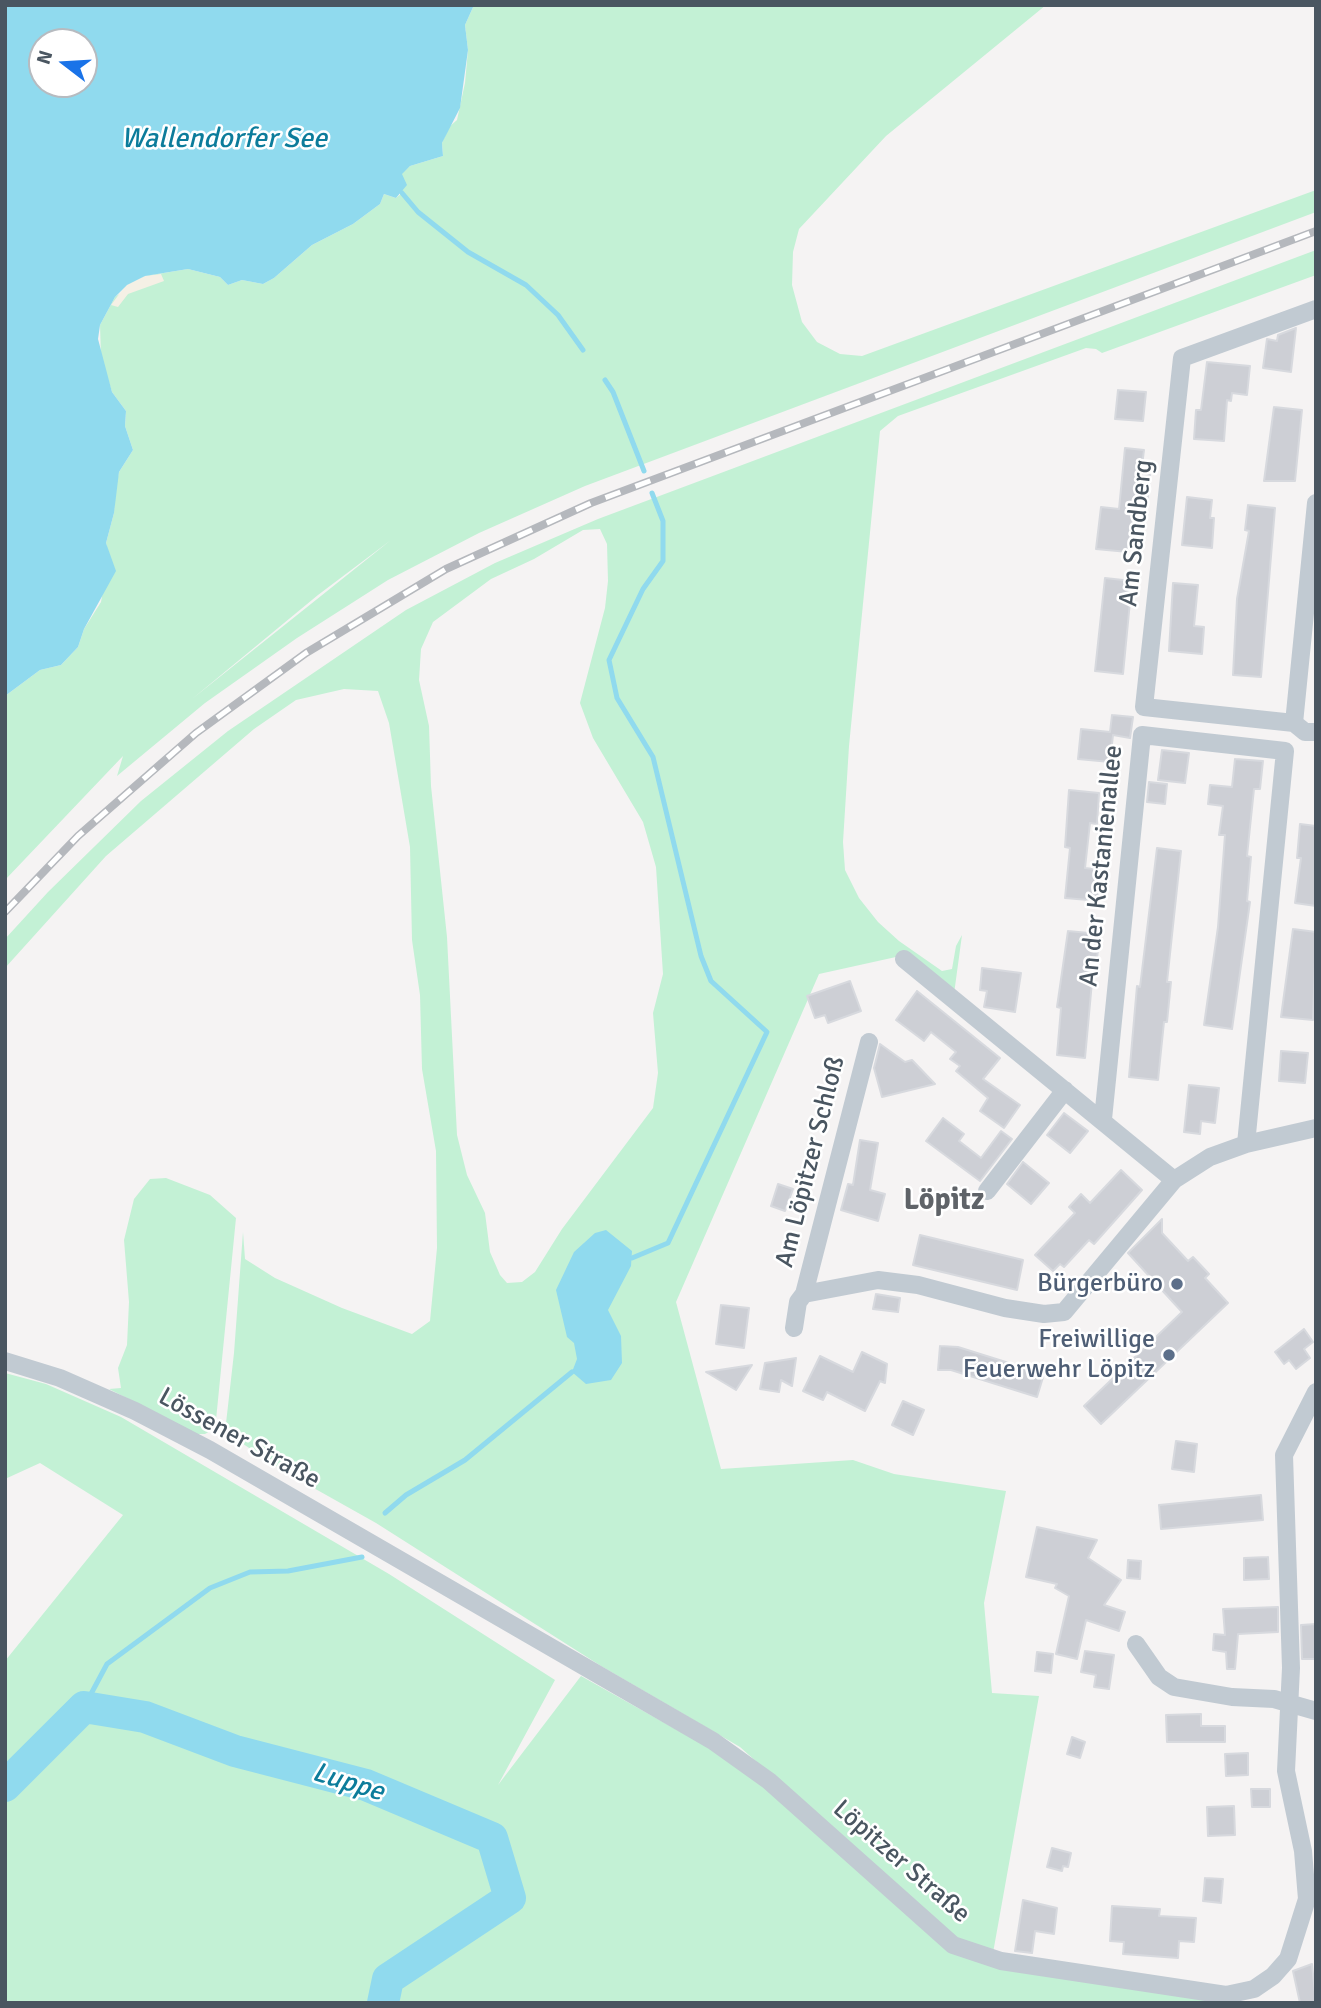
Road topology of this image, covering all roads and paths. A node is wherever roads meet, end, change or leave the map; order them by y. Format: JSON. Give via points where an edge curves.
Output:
{"nodes":[{"id":1,"x":1316,"y":309,"type":"edge"},
{"id":2,"x":1316,"y":503,"type":"edge"},
{"id":3,"x":1144,"y":707,"type":"junction"},
{"id":4,"x":1289,"y":723,"type":"junction"},
{"id":5,"x":1316,"y":732,"type":"edge"},
{"id":6,"x":1142,"y":735,"type":"junction"},
{"id":7,"x":1280,"y":750,"type":"junction"},
{"id":8,"x":904,"y":960,"type":"dead end"},
{"id":9,"x":869,"y":1042,"type":"dead end"},
{"id":10,"x":1065,"y":1090,"type":"junction"},
{"id":11,"x":1103,"y":1119,"type":"junction"},
{"id":12,"x":1316,"y":1128,"type":"edge"},
{"id":13,"x":1246,"y":1144,"type":"junction"},
{"id":14,"x":1174,"y":1180,"type":"junction"},
{"id":15,"x":987,"y":1191,"type":"dead end"},
{"id":16,"x":804,"y":1294,"type":"junction"},
{"id":17,"x":794,"y":1328,"type":"dead end"},
{"id":18,"x":5,"y":1361,"type":"edge"},
{"id":19,"x":1316,"y":1392,"type":"edge"},
{"id":20,"x":438,"y":1582,"type":"joint"},
{"id":21,"x":1136,"y":1644,"type":"dead end"},
{"id":22,"x":1289,"y":1702,"type":"junction"},
{"id":23,"x":1316,"y":1711,"type":"edge"}],
"edges":[{"from":1,"to":3,"type":"street","name":"Am Sandberg","via":[[1182,358]]},
{"from":2,"to":4,"type":"street"},
{"from":3,"to":4,"type":"street"},
{"from":3,"to":6,"type":"street"},
{"from":4,"to":5,"type":"street"},
{"from":4,"to":7,"type":"street"},
{"from":6,"to":7,"type":"street","name":"An der Kastanienallee"},
{"from":6,"to":11,"type":"street","name":"An der Kastanienallee"},
{"from":7,"to":13,"type":"street","via":[[1285,751]]},
{"from":8,"to":10,"type":"street"},
{"from":9,"to":16,"type":"street","name":"Am Löpitzer Schloß"},
{"from":10,"to":11,"type":"street"},
{"from":10,"to":15,"type":"street"},
{"from":11,"to":14,"type":"street"},
{"from":12,"to":13,"type":"street","name":"Am Löpitzer Schloß"},
{"from":13,"to":14,"type":"street","name":"Am Löpitzer Schloß","via":[[1210,1157]]},
{"from":14,"to":16,"type":"street","name":"Am Löpitzer Schloß","via":[[1064,1312],[1006,1308],[918,1285],[878,1280]]},
{"from":16,"to":17,"type":"street","name":"Am Löpitzer Schloß"},
{"from":18,"to":20,"type":"street","name":"Lössener Straße","via":[[61,1378],[135,1411]]},
{"from":19,"to":22,"type":"street","name":"Löpitzer Straße","via":[[1284,1455]]},
{"from":20,"to":22,"type":"street","name":"Löpitzer Straße","via":[[743,1761],[953,1944],[1001,1961],[1182,1990],[1226,1995],[1254,1989],[1287,1959],[1307,1899],[1303,1851],[1286,1771]]},
{"from":21,"to":22,"type":"street","via":[[1159,1678],[1174,1687]]},
{"from":22,"to":23,"type":"street"}]}
